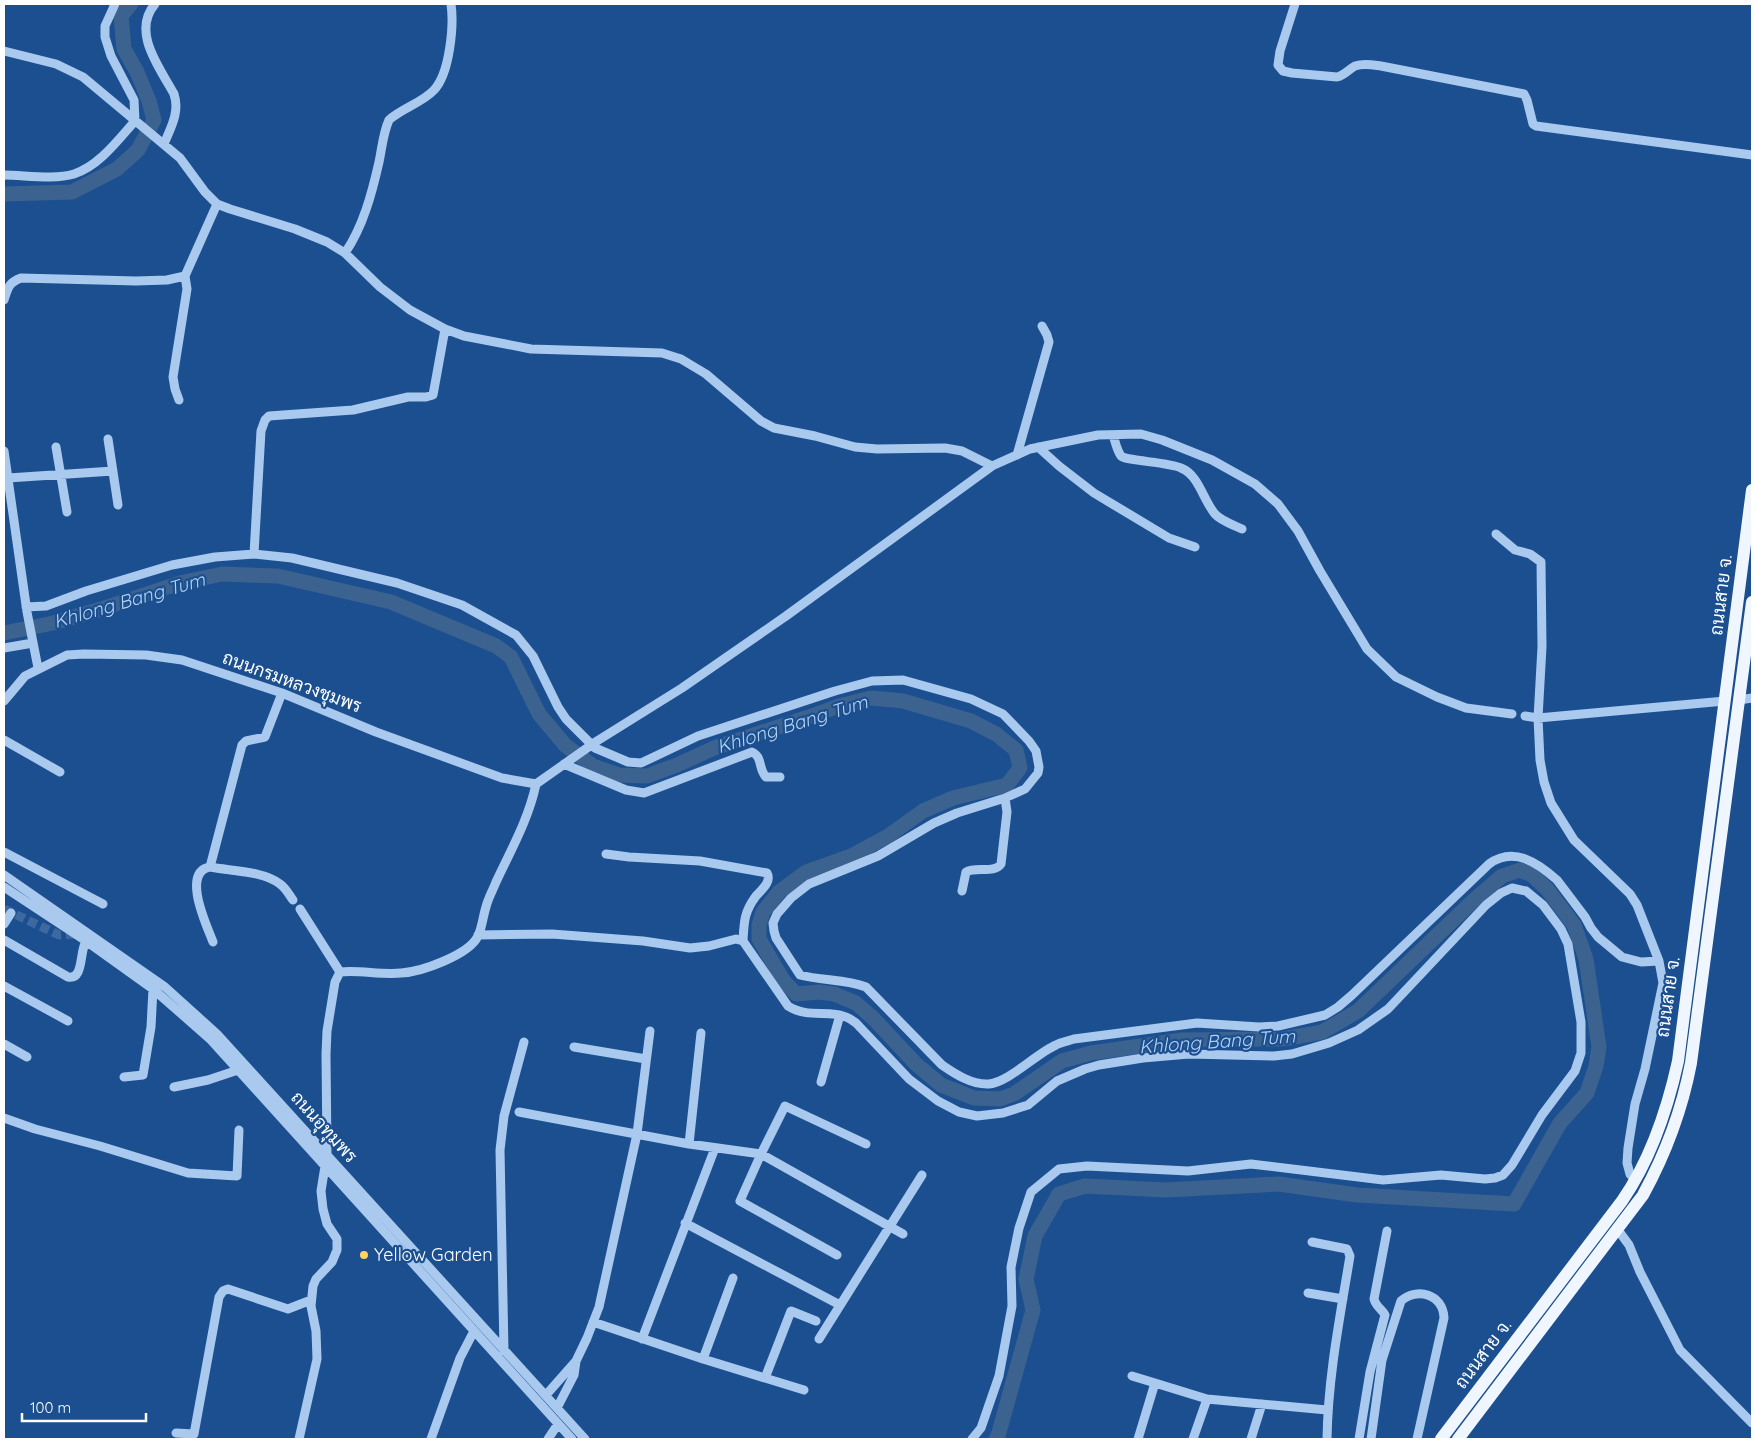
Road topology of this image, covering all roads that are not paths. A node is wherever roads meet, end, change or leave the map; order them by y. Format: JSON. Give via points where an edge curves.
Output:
{"nodes":[{"id":1,"x":115,"y":4,"type":"edge"},
{"id":2,"x":155,"y":4,"type":"edge"},
{"id":3,"x":451,"y":4,"type":"edge"},
{"id":4,"x":1295,"y":4,"type":"edge"},
{"id":5,"x":4,"y":51,"type":"edge"},
{"id":6,"x":136,"y":122,"type":"junction"},
{"id":7,"x":162,"y":142,"type":"junction"},
{"id":8,"x":1752,"y":155,"type":"edge"},
{"id":9,"x":4,"y":175,"type":"edge"},
{"id":10,"x":217,"y":204,"type":"junction"},
{"id":11,"x":345,"y":253,"type":"junction"},
{"id":12,"x":185,"y":276,"type":"junction"},
{"id":13,"x":4,"y":300,"type":"edge"},
{"id":14,"x":1042,"y":326,"type":"dead end"},
{"id":15,"x":445,"y":329,"type":"junction"},
{"id":16,"x":179,"y":400,"type":"dead end"},
{"id":17,"x":1114,"y":434,"type":"junction"},
{"id":18,"x":108,"y":440,"type":"dead end"},
{"id":19,"x":56,"y":447,"type":"dead end"},
{"id":20,"x":1038,"y":447,"type":"junction"},
{"id":21,"x":4,"y":451,"type":"edge"},
{"id":22,"x":1017,"y":455,"type":"junction"},
{"id":23,"x":992,"y":466,"type":"junction"},
{"id":24,"x":113,"y":471,"type":"junction"},
{"id":25,"x":60,"y":475,"type":"junction"},
{"id":26,"x":8,"y":478,"type":"junction"},
{"id":27,"x":1752,"y":490,"type":"edge"},
{"id":28,"x":118,"y":505,"type":"dead end"},
{"id":29,"x":67,"y":512,"type":"dead end"},
{"id":30,"x":1242,"y":529,"type":"dead end"},
{"id":31,"x":1496,"y":534,"type":"dead end"},
{"id":32,"x":1195,"y":548,"type":"dead end"},
{"id":33,"x":254,"y":554,"type":"junction"},
{"id":34,"x":1752,"y":602,"type":"edge"},
{"id":35,"x":27,"y":610,"type":"junction"},
{"id":36,"x":33,"y":642,"type":"junction"},
{"id":37,"x":4,"y":648,"type":"edge"},
{"id":38,"x":38,"y":668,"type":"junction"},
{"id":39,"x":282,"y":693,"type":"junction"},
{"id":40,"x":1746,"y":699,"type":"edge"},
{"id":41,"x":4,"y":701,"type":"edge"},
{"id":42,"x":1725,"y":701,"type":"junction"},
{"id":43,"x":1512,"y":714,"type":"dead end"},
{"id":44,"x":1525,"y":716,"type":"dead end"},
{"id":45,"x":1538,"y":718,"type":"junction"},
{"id":46,"x":4,"y":740,"type":"edge"},
{"id":47,"x":587,"y":748,"type":"junction"},
{"id":48,"x":566,"y":762,"type":"junction"},
{"id":49,"x":60,"y":772,"type":"dead end"},
{"id":50,"x":780,"y":777,"type":"dead end"},
{"id":51,"x":536,"y":784,"type":"junction"},
{"id":52,"x":1005,"y":798,"type":"junction"},
{"id":53,"x":4,"y":852,"type":"edge"},
{"id":54,"x":606,"y":854,"type":"dead end"},
{"id":55,"x":210,"y":867,"type":"junction"},
{"id":56,"x":4,"y":875,"type":"edge"},
{"id":57,"x":4,"y":886,"type":"edge"},
{"id":58,"x":962,"y":891,"type":"dead end"},
{"id":59,"x":293,"y":900,"type":"dead end"},
{"id":60,"x":103,"y":904,"type":"dead end"},
{"id":61,"x":300,"y":909,"type":"dead end"},
{"id":62,"x":11,"y":913,"type":"dead end"},
{"id":63,"x":4,"y":924,"type":"edge"},
{"id":64,"x":478,"y":936,"type":"junction"},
{"id":65,"x":4,"y":940,"type":"edge"},
{"id":66,"x":86,"y":941,"type":"junction"},
{"id":67,"x":743,"y":941,"type":"junction"},
{"id":68,"x":213,"y":942,"type":"dead end"},
{"id":69,"x":1659,"y":961,"type":"junction"},
{"id":70,"x":340,"y":972,"type":"junction"},
{"id":71,"x":4,"y":986,"type":"edge"},
{"id":72,"x":152,"y":989,"type":"junction"},
{"id":73,"x":840,"y":1015,"type":"junction"},
{"id":74,"x":68,"y":1021,"type":"dead end"},
{"id":75,"x":650,"y":1031,"type":"dead end"},
{"id":76,"x":701,"y":1033,"type":"dead end"},
{"id":77,"x":524,"y":1042,"type":"dead end"},
{"id":78,"x":4,"y":1044,"type":"edge"},
{"id":79,"x":574,"y":1046,"type":"dead end"},
{"id":80,"x":27,"y":1057,"type":"dead end"},
{"id":81,"x":646,"y":1059,"type":"junction"},
{"id":82,"x":238,"y":1070,"type":"junction"},
{"id":83,"x":124,"y":1077,"type":"dead end"},
{"id":84,"x":821,"y":1082,"type":"dead end"},
{"id":85,"x":174,"y":1087,"type":"dead end"},
{"id":86,"x":519,"y":1112,"type":"dead end"},
{"id":87,"x":4,"y":1118,"type":"edge"},
{"id":88,"x":240,"y":1130,"type":"dead end"},
{"id":89,"x":637,"y":1134,"type":"junction"},
{"id":90,"x":689,"y":1144,"type":"junction"},
{"id":91,"x":866,"y":1144,"type":"dead end"},
{"id":92,"x":715,"y":1148,"type":"junction"},
{"id":93,"x":327,"y":1154,"type":"junction"},
{"id":94,"x":761,"y":1154,"type":"junction"},
{"id":95,"x":325,"y":1167,"type":"junction"},
{"id":96,"x":922,"y":1175,"type":"dead end"},
{"id":97,"x":1636,"y":1180,"type":"junction"},
{"id":98,"x":685,"y":1223,"type":"junction"},
{"id":99,"x":889,"y":1227,"type":"junction"},
{"id":100,"x":1618,"y":1230,"type":"junction"},
{"id":101,"x":1387,"y":1231,"type":"dead end"},
{"id":102,"x":903,"y":1234,"type":"dead end"},
{"id":103,"x":1312,"y":1242,"type":"dead end"},
{"id":104,"x":836,"y":1255,"type":"dead end"},
{"id":105,"x":733,"y":1278,"type":"dead end"},
{"id":106,"x":1308,"y":1293,"type":"dead end"},
{"id":107,"x":1343,"y":1299,"type":"junction"},
{"id":108,"x":311,"y":1300,"type":"junction"},
{"id":109,"x":840,"y":1305,"type":"junction"},
{"id":110,"x":816,"y":1321,"type":"dead end"},
{"id":111,"x":593,"y":1322,"type":"junction"},
{"id":112,"x":474,"y":1331,"type":"junction"},
{"id":113,"x":642,"y":1339,"type":"junction"},
{"id":114,"x":819,"y":1339,"type":"dead end"},
{"id":115,"x":504,"y":1351,"type":"junction"},
{"id":116,"x":576,"y":1360,"type":"junction"},
{"id":117,"x":703,"y":1360,"type":"junction"},
{"id":118,"x":1132,"y":1376,"type":"dead end"},
{"id":119,"x":765,"y":1378,"type":"junction"},
{"id":120,"x":1155,"y":1382,"type":"junction"},
{"id":121,"x":804,"y":1390,"type":"dead end"},
{"id":122,"x":546,"y":1395,"type":"junction"},
{"id":123,"x":1207,"y":1399,"type":"junction"},
{"id":124,"x":1262,"y":1404,"type":"junction"},
{"id":125,"x":558,"y":1408,"type":"junction"},
{"id":126,"x":1327,"y":1410,"type":"junction"},
{"id":127,"x":1752,"y":1423,"type":"edge"},
{"id":128,"x":558,"y":1424,"type":"junction"},
{"id":129,"x":176,"y":1433,"type":"dead end"},
{"id":130,"x":299,"y":1439,"type":"edge"},
{"id":131,"x":431,"y":1439,"type":"edge"},
{"id":132,"x":548,"y":1439,"type":"edge"},
{"id":133,"x":572,"y":1439,"type":"edge"},
{"id":134,"x":585,"y":1439,"type":"edge"},
{"id":135,"x":972,"y":1439,"type":"edge"},
{"id":136,"x":1138,"y":1439,"type":"edge"},
{"id":137,"x":1193,"y":1439,"type":"edge"},
{"id":138,"x":1251,"y":1439,"type":"edge"},
{"id":139,"x":1326,"y":1439,"type":"edge"},
{"id":140,"x":1359,"y":1439,"type":"edge"},
{"id":141,"x":1371,"y":1439,"type":"edge"},
{"id":142,"x":1417,"y":1439,"type":"edge"},
{"id":143,"x":1441,"y":1439,"type":"edge"},
{"id":144,"x":1458,"y":1439,"type":"edge"}],
"edges":[{"from":1,"to":6,"type":"street","via":[[105,37],[134,100]]},
{"from":2,"to":7,"type":"street","via":[[146,26],[147,43],[177,102],[177,112]]},
{"from":3,"to":11,"type":"street","via":[[451,33],[442,78],[431,93],[389,120],[362,222]]},
{"from":4,"to":8,"type":"street","via":[[1280,51],[1278,65],[1283,71],[1337,77],[1355,66],[1381,66],[1524,94],[1536,126]]},
{"from":5,"to":6,"type":"street","via":[[56,64],[83,77]]},
{"from":6,"to":7,"type":"street"},
{"from":6,"to":9,"type":"street","via":[[90,167],[73,174]]},
{"from":7,"to":10,"type":"street","via":[[180,158]]},
{"from":10,"to":11,"type":"street","via":[[312,235]]},
{"from":10,"to":12,"type":"street"},
{"from":11,"to":15,"type":"street","via":[[410,310]]},
{"from":12,"to":13,"type":"street","via":[[144,281],[21,278],[13,281]]},
{"from":12,"to":16,"type":"street","via":[[187,289],[173,377]]},
{"from":14,"to":22,"type":"street","via":[[1049,342]]},
{"from":15,"to":23,"type":"street","via":[[464,336],[531,349],[662,354],[681,359],[706,374],[761,421],[774,428],[855,447],[945,448],[962,451]]},
{"from":15,"to":33,"type":"street","via":[[433,395],[408,397],[353,410],[269,416],[265,420],[261,431]]},
{"from":17,"to":20,"type":"street"},
{"from":17,"to":30,"type":"street","via":[[1122,457],[1183,468],[1194,478],[1216,516]]},
{"from":17,"to":43,"type":"street","via":[[1142,434],[1162,440],[1212,460],[1255,484],[1278,504],[1298,531],[1367,649],[1396,677],[1466,708]]},
{"from":18,"to":24,"type":"street"},
{"from":19,"to":25,"type":"street"},
{"from":20,"to":22,"type":"street"},
{"from":20,"to":32,"type":"street","via":[[1094,493],[1169,538]]},
{"from":21,"to":26,"type":"street"},
{"from":22,"to":23,"type":"street"},
{"from":23,"to":47,"type":"street","via":[[786,616],[682,688]]},
{"from":24,"to":25,"type":"street"},
{"from":24,"to":28,"type":"street"},
{"from":25,"to":26,"type":"street"},
{"from":25,"to":29,"type":"street"},
{"from":26,"to":35,"type":"street"},
{"from":27,"to":42,"type":"main road","name":"ถนนสาย จ."},
{"from":31,"to":45,"type":"street","via":[[1515,550],[1530,554],[1541,562],[1542,647]]},
{"from":33,"to":35,"type":"street","via":[[172,565]]},
{"from":33,"to":47,"type":"street","via":[[292,558],[397,583],[462,605],[516,635],[533,656],[558,707]]},
{"from":34,"to":40,"type":"main road","name":"ถนนสาย จ."},
{"from":35,"to":36,"type":"street"},
{"from":36,"to":37,"type":"street"},
{"from":36,"to":38,"type":"street"},
{"from":38,"to":39,"type":"street","name":"ถนนกรมหลวงชุมพร","via":[[67,655],[146,655],[182,660]]},
{"from":38,"to":41,"type":"street","name":"ถนนกรมหลวงชุมพร","via":[[25,676]]},
{"from":39,"to":51,"type":"street","name":"ถนนกรมหลวงชุมพร","via":[[376,732],[502,778]]},
{"from":39,"to":55,"type":"street","via":[[265,737],[242,745]]},
{"from":40,"to":42,"type":"main road"},
{"from":40,"to":100,"type":"main road","name":"ถนนสาย จ.","via":[[1687,1086],[1662,1159],[1643,1195]]},
{"from":42,"to":45,"type":"street"},
{"from":42,"to":97,"type":"main road","name":"ถนนสาย จ.","via":[[1678,1061],[1658,1131]]},
{"from":44,"to":45,"type":"street"},
{"from":45,"to":69,"type":"street","via":[[1540,760],[1551,803],[1574,840],[1630,894]]},
{"from":46,"to":49,"type":"street"},
{"from":47,"to":48,"type":"street"},
{"from":47,"to":52,"type":"street","via":[[628,762],[641,763],[698,736],[835,690],[872,681],[903,680],[972,699],[1003,714],[1029,741],[1036,751],[1038,773],[1026,789]]},
{"from":48,"to":50,"type":"street","via":[[626,790],[644,792],[752,752],[759,758],[762,774]]},
{"from":48,"to":51,"type":"street"},
{"from":51,"to":64,"type":"street","via":[[525,818],[486,904]]},
{"from":52,"to":58,"type":"street","via":[[1007,812],[1001,864],[995,868],[966,872]]},
{"from":52,"to":69,"type":"street","via":[[952,815],[878,856],[809,884],[791,898],[773,923],[776,938],[800,975],[866,987],[942,1065],[957,1075],[980,1083],[990,1084],[1055,1045],[1074,1039],[1197,1023],[1278,1026],[1325,1015],[1352,995],[1489,864],[1503,856],[1522,857],[1546,870],[1557,880],[1598,937],[1622,957],[1641,962]]},
{"from":53,"to":60,"type":"street"},
{"from":54,"to":67,"type":"street","via":[[700,861],[767,874],[768,881],[746,912]]},
{"from":55,"to":59,"type":"street","via":[[271,879],[280,884]]},
{"from":55,"to":68,"type":"street","via":[[199,874],[196,894]]},
{"from":56,"to":93,"type":"street","name":"ถนนอุทุมพร","via":[[164,987],[217,1034]]},
{"from":57,"to":66,"type":"street","name":"ถนนอุทุมพร"},
{"from":61,"to":70,"type":"street"},
{"from":62,"to":63,"type":"street"},
{"from":64,"to":67,"type":"street","via":[[552,934],[690,948],[736,939]]},
{"from":64,"to":70,"type":"street","via":[[465,950],[414,971]]},
{"from":65,"to":66,"type":"street","via":[[73,978],[79,971]]},
{"from":66,"to":72,"type":"street","name":"ถนนอุทุมพร"},
{"from":67,"to":73,"type":"street","via":[[788,1006],[808,1013]]},
{"from":69,"to":97,"type":"street","via":[[1662,983],[1628,1148],[1627,1164]]},
{"from":70,"to":93,"type":"street","via":[[334,982],[328,1031]]},
{"from":71,"to":74,"type":"street"},
{"from":72,"to":82,"type":"street","name":"ถนนอุทุมพร","via":[[210,1039]]},
{"from":72,"to":83,"type":"street","via":[[151,1027],[143,1075]]},
{"from":73,"to":84,"type":"street"},
{"from":73,"to":135,"type":"street","via":[[856,1023],[908,1079],[938,1101],[959,1112],[977,1116],[1003,1113],[1028,1105],[1057,1081],[1098,1066],[1189,1054],[1274,1056],[1330,1043],[1358,1030],[1388,1009],[1486,905],[1512,888],[1526,891],[1543,904],[1568,944],[1581,1022],[1581,1053],[1575,1071],[1503,1175],[1485,1179],[1441,1175],[1383,1180],[1251,1164],[1188,1171],[1087,1166],[1058,1169],[1031,1192],[1019,1228],[1011,1267],[1012,1306],[999,1376],[981,1428]]},
{"from":75,"to":81,"type":"street"},
{"from":76,"to":90,"type":"street"},
{"from":77,"to":115,"type":"street","via":[[504,1116],[500,1150]]},
{"from":78,"to":80,"type":"street"},
{"from":79,"to":81,"type":"street"},
{"from":81,"to":89,"type":"street"},
{"from":82,"to":85,"type":"street"},
{"from":82,"to":95,"type":"street","name":"ถนนอุทุมพร"},
{"from":86,"to":89,"type":"street"},
{"from":87,"to":88,"type":"street","via":[[188,1173],[237,1176]]},
{"from":89,"to":90,"type":"street"},
{"from":89,"to":111,"type":"street"},
{"from":90,"to":92,"type":"street"},
{"from":91,"to":94,"type":"street","via":[[785,1106]]},
{"from":92,"to":94,"type":"street"},
{"from":92,"to":98,"type":"street"},
{"from":93,"to":95,"type":"street"},
{"from":93,"to":115,"type":"street","name":"ถนนอุทุมพร"},
{"from":94,"to":99,"type":"street"},
{"from":94,"to":104,"type":"street","via":[[740,1201]]},
{"from":95,"to":108,"type":"street","via":[[322,1202],[328,1224],[337,1239],[337,1250],[332,1262],[316,1279]]},
{"from":95,"to":112,"type":"street","name":"ถนนอุทุมพร"},
{"from":96,"to":99,"type":"street"},
{"from":97,"to":143,"type":"main road","name":"ถนนสาย จ."},
{"from":98,"to":109,"type":"street"},
{"from":98,"to":113,"type":"street"},
{"from":99,"to":102,"type":"street"},
{"from":99,"to":109,"type":"street"},
{"from":100,"to":127,"type":"street","via":[[1630,1245],[1640,1272],[1680,1350]]},
{"from":100,"to":144,"type":"main road","name":"ถนนสาย จ."},
{"from":101,"to":140,"type":"street","via":[[1374,1299],[1385,1315],[1370,1372]]},
{"from":103,"to":107,"type":"street","via":[[1348,1250],[1350,1256]]},
{"from":105,"to":117,"type":"street"},
{"from":106,"to":107,"type":"street"},
{"from":107,"to":126,"type":"street"},
{"from":108,"to":129,"type":"street","via":[[288,1309],[228,1289],[223,1291],[219,1297],[194,1434]]},
{"from":108,"to":130,"type":"street","via":[[317,1359]]},
{"from":109,"to":114,"type":"street"},
{"from":110,"to":119,"type":"street","via":[[791,1312]]},
{"from":111,"to":113,"type":"street"},
{"from":111,"to":116,"type":"street"},
{"from":112,"to":128,"type":"street","name":"ถนนอุทุมพร"},
{"from":112,"to":131,"type":"street","via":[[460,1358]]},
{"from":113,"to":117,"type":"street"},
{"from":115,"to":122,"type":"street","name":"ถนนอุทุมพร"},
{"from":116,"to":122,"type":"street"},
{"from":116,"to":125,"type":"street","via":[[574,1375]]},
{"from":117,"to":119,"type":"street"},
{"from":118,"to":120,"type":"street"},
{"from":119,"to":121,"type":"street"},
{"from":120,"to":123,"type":"street"},
{"from":120,"to":136,"type":"street"},
{"from":122,"to":125,"type":"street","name":"ถนนอุทุมพร"},
{"from":123,"to":124,"type":"street"},
{"from":123,"to":137,"type":"street"},
{"from":124,"to":126,"type":"street"},
{"from":124,"to":138,"type":"street"},
{"from":125,"to":134,"type":"street","name":"ถนนอุทุมพร"},
{"from":126,"to":139,"type":"street"},
{"from":128,"to":132,"type":"street"},
{"from":128,"to":133,"type":"street","name":"ถนนอุทุมพร"},
{"from":141,"to":142,"type":"street","via":[[1382,1360],[1401,1301],[1424,1294],[1433,1296],[1441,1304],[1444,1318]]}]}
